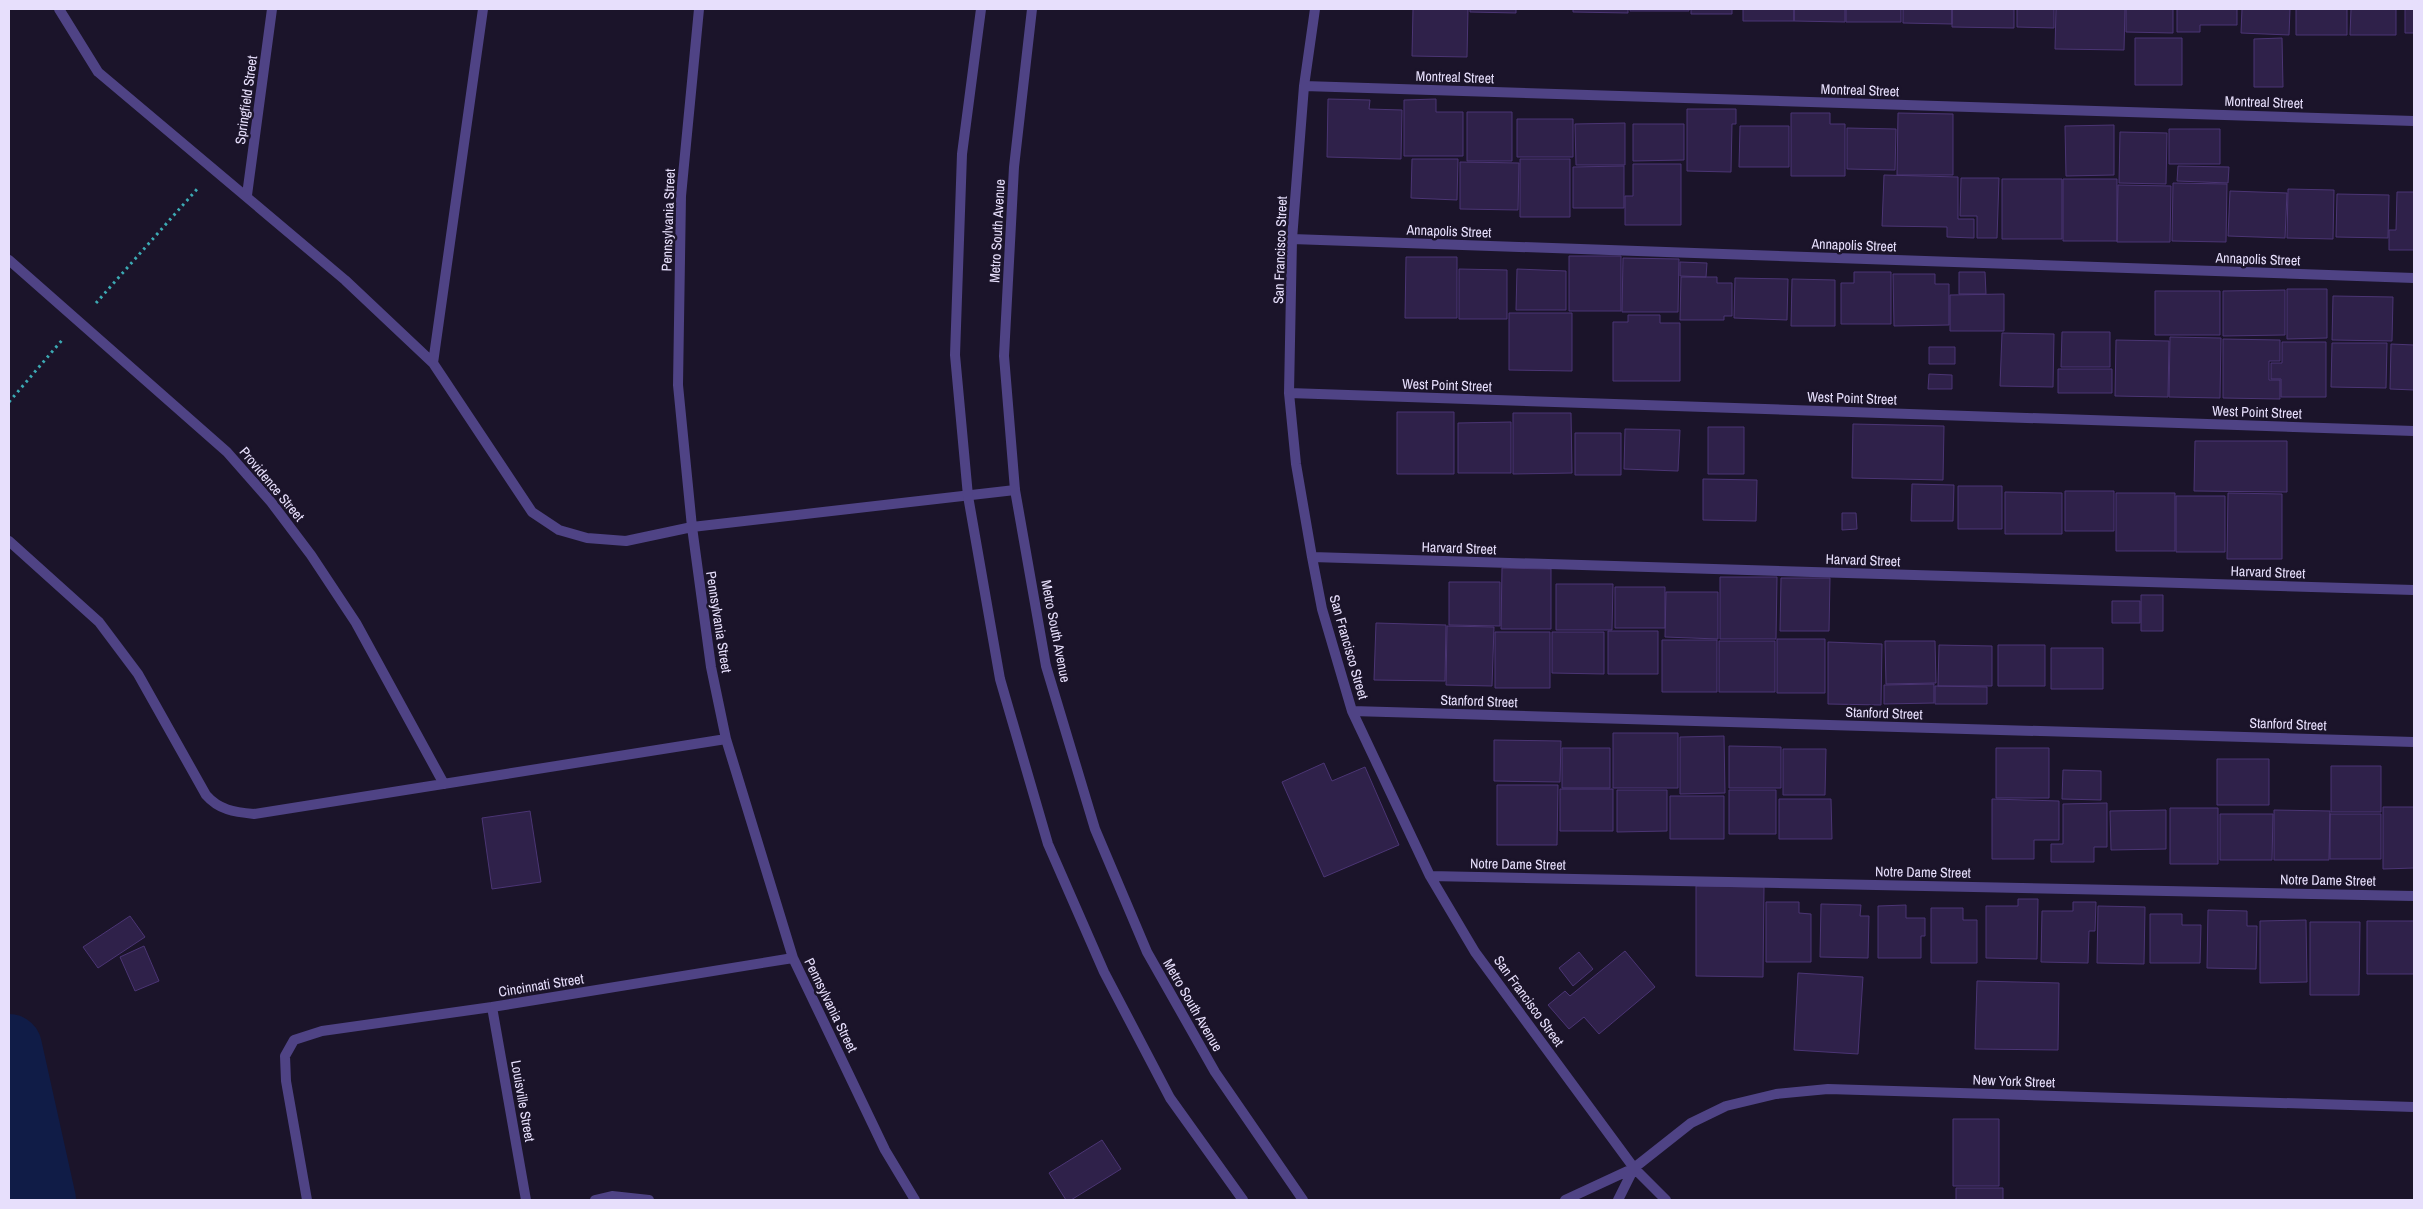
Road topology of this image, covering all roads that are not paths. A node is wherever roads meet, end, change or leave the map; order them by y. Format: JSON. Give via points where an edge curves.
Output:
{"nodes":[{"id":1,"x":59,"y":9,"type":"edge"},
{"id":2,"x":272,"y":9,"type":"edge"},
{"id":3,"x":483,"y":9,"type":"edge"},
{"id":4,"x":699,"y":9,"type":"edge"},
{"id":5,"x":981,"y":9,"type":"edge"},
{"id":6,"x":1032,"y":9,"type":"edge"},
{"id":7,"x":1315,"y":9,"type":"edge"},
{"id":8,"x":1304,"y":86,"type":"junction"},
{"id":9,"x":2414,"y":121,"type":"edge"},
{"id":10,"x":247,"y":195,"type":"junction"},
{"id":11,"x":1292,"y":239,"type":"junction"},
{"id":12,"x":9,"y":260,"type":"edge"},
{"id":13,"x":2414,"y":278,"type":"edge"},
{"id":14,"x":433,"y":363,"type":"junction"},
{"id":15,"x":1289,"y":394,"type":"junction"},
{"id":16,"x":2414,"y":431,"type":"edge"},
{"id":17,"x":1015,"y":490,"type":"junction"},
{"id":18,"x":968,"y":496,"type":"junction"},
{"id":19,"x":692,"y":527,"type":"junction"},
{"id":20,"x":9,"y":541,"type":"edge"},
{"id":21,"x":1312,"y":557,"type":"junction"},
{"id":22,"x":2414,"y":590,"type":"edge"},
{"id":23,"x":1352,"y":711,"type":"junction"},
{"id":24,"x":726,"y":739,"type":"junction"},
{"id":25,"x":2414,"y":742,"type":"edge"},
{"id":26,"x":444,"y":784,"type":"junction"},
{"id":27,"x":1430,"y":876,"type":"junction"},
{"id":28,"x":2414,"y":896,"type":"edge"},
{"id":29,"x":793,"y":958,"type":"junction"},
{"id":30,"x":492,"y":1007,"type":"junction"},
{"id":31,"x":2414,"y":1107,"type":"edge"},
{"id":32,"x":1634,"y":1168,"type":"junction"},
{"id":33,"x":307,"y":1200,"type":"edge"},
{"id":34,"x":526,"y":1200,"type":"edge"},
{"id":35,"x":595,"y":1200,"type":"edge"},
{"id":36,"x":649,"y":1200,"type":"edge"},
{"id":37,"x":915,"y":1200,"type":"edge"},
{"id":38,"x":1243,"y":1200,"type":"edge"},
{"id":39,"x":1303,"y":1200,"type":"edge"},
{"id":40,"x":1564,"y":1200,"type":"edge"},
{"id":41,"x":1618,"y":1200,"type":"edge"},
{"id":42,"x":1666,"y":1200,"type":"edge"}],
"edges":[{"from":1,"to":10,"type":"street","via":[[98,72]]},
{"from":2,"to":10,"type":"street","name":"Springfield Street"},
{"from":3,"to":14,"type":"street"},
{"from":4,"to":19,"type":"street","name":"Pennsylvania Street","via":[[682,196],[678,375]]},
{"from":5,"to":18,"type":"street","via":[[962,154],[954,355]]},
{"from":6,"to":17,"type":"street","name":"Metro South Avenue","via":[[1014,167],[1004,356]]},
{"from":7,"to":8,"type":"street","name":"San Francisco Street"},
{"from":8,"to":9,"type":"street","name":"Montreal Street"},
{"from":8,"to":11,"type":"street","name":"San Francisco Street"},
{"from":10,"to":14,"type":"street","via":[[345,280]]},
{"from":11,"to":13,"type":"street","name":"Annapolis Street"},
{"from":11,"to":15,"type":"street","name":"San Francisco Street"},
{"from":12,"to":26,"type":"street","name":"Providence Street","via":[[227,452],[271,502],[356,623]]},
{"from":14,"to":19,"type":"street","via":[[532,512],[559,530],[587,538],[626,541]]},
{"from":15,"to":16,"type":"street","name":"West Point Street"},
{"from":15,"to":21,"type":"street","name":"San Francisco Street","via":[[1296,464]]},
{"from":17,"to":18,"type":"street"},
{"from":17,"to":39,"type":"street","name":"Metro South Avenue","via":[[1046,666],[1095,830],[1146,952],[1215,1072]]},
{"from":18,"to":19,"type":"street"},
{"from":18,"to":38,"type":"street","via":[[1000,679],[1048,844],[1104,972],[1170,1098]]},
{"from":19,"to":24,"type":"street","name":"Pennsylvania Street","via":[[711,667]]},
{"from":20,"to":26,"type":"street","via":[[100,622],[138,674],[215,806],[254,814]]},
{"from":21,"to":22,"type":"street","name":"Harvard Street"},
{"from":21,"to":23,"type":"street","name":"San Francisco Street","via":[[1322,609]]},
{"from":23,"to":25,"type":"street","name":"Stanford Street"},
{"from":23,"to":27,"type":"street","name":"San Francisco Street"},
{"from":24,"to":26,"type":"street"},
{"from":24,"to":29,"type":"street","name":"Pennsylvania Street"},
{"from":27,"to":28,"type":"street","name":"Notre Dame Street"},
{"from":27,"to":32,"type":"street","name":"San Francisco Street","via":[[1475,952]]},
{"from":29,"to":30,"type":"street","name":"Cincinnati Street"},
{"from":29,"to":37,"type":"street","name":"Pennsylvania Street","via":[[885,1150]]},
{"from":30,"to":33,"type":"street","name":"Cincinnati Street","via":[[322,1031],[294,1040],[285,1056],[286,1081]]},
{"from":30,"to":34,"type":"street","name":"Louisville Street"},
{"from":31,"to":32,"type":"street","name":"New York Street","via":[[1828,1089],[1776,1094],[1726,1106],[1691,1123]]},
{"from":32,"to":40,"type":"street"},
{"from":32,"to":41,"type":"street"},
{"from":32,"to":42,"type":"street","name":"San Francisco Street"},
{"from":35,"to":36,"type":"street","via":[[612,1196]]}]}
